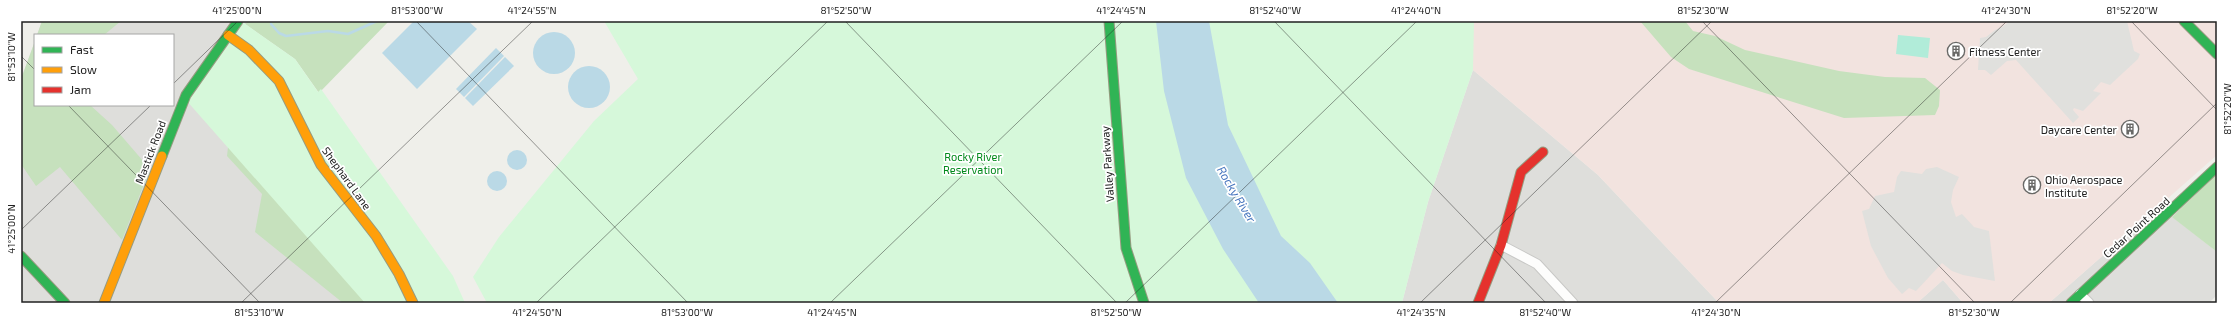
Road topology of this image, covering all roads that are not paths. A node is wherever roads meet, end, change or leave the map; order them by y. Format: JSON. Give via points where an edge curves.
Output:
{"nodes":[{"id":1,"x":238,"y":21,"type":"edge"},
{"id":2,"x":1109,"y":21,"type":"edge"},
{"id":3,"x":2184,"y":21,"type":"edge"},
{"id":4,"x":228,"y":35,"type":"junction"},
{"id":5,"x":2217,"y":54,"type":"edge"},
{"id":6,"x":1543,"y":152,"type":"dead end"},
{"id":7,"x":2217,"y":167,"type":"edge"},
{"id":8,"x":1501,"y":245,"type":"junction"},
{"id":9,"x":21,"y":256,"type":"edge"},
{"id":10,"x":2080,"y":294,"type":"junction"},
{"id":11,"x":65,"y":303,"type":"edge"},
{"id":12,"x":104,"y":303,"type":"edge"},
{"id":13,"x":413,"y":303,"type":"edge"},
{"id":14,"x":1144,"y":303,"type":"edge"},
{"id":15,"x":1478,"y":303,"type":"edge"},
{"id":16,"x":1573,"y":303,"type":"edge"},
{"id":17,"x":2071,"y":303,"type":"edge"},
{"id":18,"x":2089,"y":303,"type":"edge"}],
"edges":[{"from":1,"to":4,"type":"street","name":"Mastick Road"},
{"from":2,"to":14,"type":"street","name":"Valley Parkway","via":[[1124,232],[1134,276]]},
{"from":3,"to":5,"type":"street"},
{"from":4,"to":12,"type":"street","name":"Mastick Road","via":[[186,95]]},
{"from":4,"to":13,"type":"street","name":"Shephard Lane","via":[[250,50],[279,81],[321,165],[376,236]]},
{"from":6,"to":8,"type":"street","via":[[1521,172]]},
{"from":7,"to":10,"type":"street","name":"Cedar Point Road"},
{"from":8,"to":15,"type":"street"},
{"from":8,"to":16,"type":"street","via":[[1537,264]]},
{"from":9,"to":11,"type":"street"},
{"from":10,"to":17,"type":"street","name":"Cedar Point Road"},
{"from":10,"to":18,"type":"street"}]}
